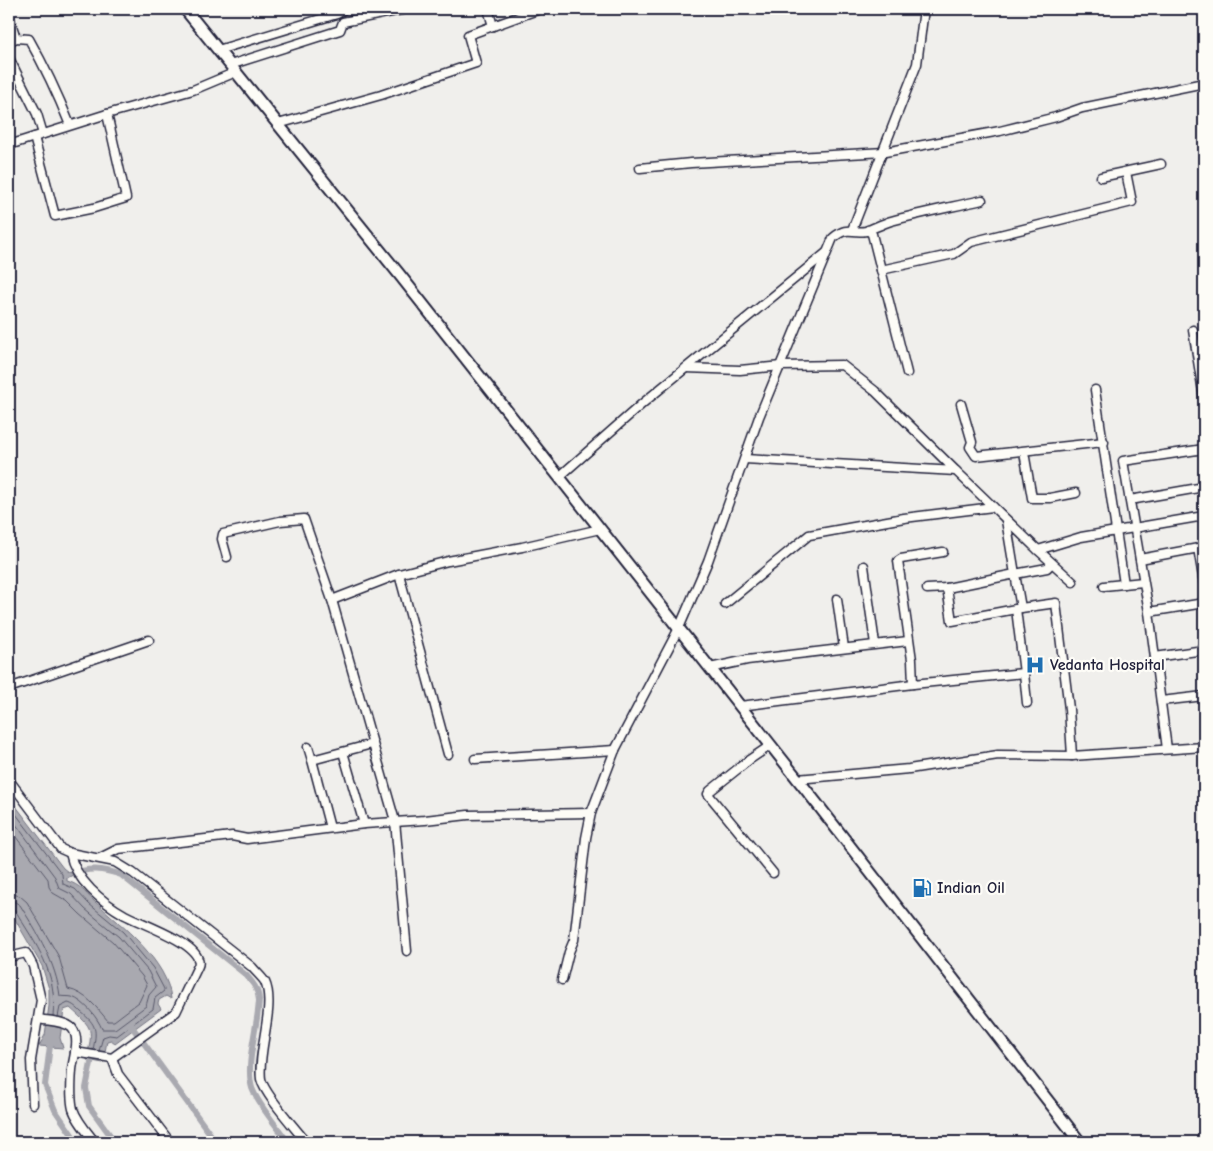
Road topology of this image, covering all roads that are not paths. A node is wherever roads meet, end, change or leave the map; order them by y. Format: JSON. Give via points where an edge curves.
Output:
{"nodes":[{"id":1,"x":185,"y":9,"type":"edge"},
{"id":2,"x":344,"y":9,"type":"edge"},
{"id":3,"x":406,"y":9,"type":"edge"},
{"id":4,"x":488,"y":9,"type":"edge"},
{"id":5,"x":540,"y":9,"type":"edge"},
{"id":6,"x":924,"y":9,"type":"edge"},
{"id":7,"x":9,"y":18,"type":"edge"},
{"id":8,"x":493,"y":26,"type":"junction"},
{"id":9,"x":12,"y":40,"type":"edge"},
{"id":10,"x":218,"y":50,"type":"junction"},
{"id":11,"x":9,"y":58,"type":"edge"},
{"id":12,"x":233,"y":69,"type":"junction"},
{"id":13,"x":1204,"y":83,"type":"edge"},
{"id":14,"x":106,"y":114,"type":"junction"},
{"id":15,"x":278,"y":124,"type":"junction"},
{"id":16,"x":70,"y":125,"type":"junction"},
{"id":17,"x":43,"y":134,"type":"junction"},
{"id":18,"x":34,"y":137,"type":"junction"},
{"id":19,"x":9,"y":145,"type":"edge"},
{"id":20,"x":883,"y":152,"type":"junction"},
{"id":21,"x":1161,"y":164,"type":"dead end"},
{"id":22,"x":640,"y":168,"type":"dead end"},
{"id":23,"x":1126,"y":172,"type":"junction"},
{"id":24,"x":1101,"y":177,"type":"dead end"},
{"id":25,"x":982,"y":200,"type":"dead end"},
{"id":26,"x":852,"y":230,"type":"junction"},
{"id":27,"x":868,"y":230,"type":"junction"},
{"id":28,"x":828,"y":252,"type":"junction"},
{"id":29,"x":881,"y":270,"type":"junction"},
{"id":30,"x":1193,"y":330,"type":"dead end"},
{"id":31,"x":780,"y":366,"type":"junction"},
{"id":32,"x":686,"y":368,"type":"junction"},
{"id":33,"x":907,"y":374,"type":"dead end"},
{"id":34,"x":1095,"y":390,"type":"dead end"},
{"id":35,"x":1204,"y":398,"type":"edge"},
{"id":36,"x":961,"y":404,"type":"dead end"},
{"id":37,"x":1104,"y":442,"type":"junction"},
{"id":38,"x":1204,"y":449,"type":"edge"},
{"id":39,"x":1024,"y":452,"type":"junction"},
{"id":40,"x":744,"y":458,"type":"junction"},
{"id":41,"x":956,"y":471,"type":"junction"},
{"id":42,"x":559,"y":477,"type":"junction"},
{"id":43,"x":1204,"y":487,"type":"edge"},
{"id":44,"x":1076,"y":493,"type":"dead end"},
{"id":45,"x":1130,"y":500,"type":"junction"},
{"id":46,"x":993,"y":507,"type":"junction"},
{"id":47,"x":1204,"y":516,"type":"edge"},
{"id":48,"x":1006,"y":520,"type":"junction"},
{"id":49,"x":600,"y":529,"type":"junction"},
{"id":50,"x":1135,"y":529,"type":"junction"},
{"id":51,"x":1116,"y":532,"type":"junction"},
{"id":52,"x":1201,"y":548,"type":"edge"},
{"id":53,"x":1038,"y":550,"type":"junction"},
{"id":54,"x":943,"y":552,"type":"dead end"},
{"id":55,"x":227,"y":557,"type":"dead end"},
{"id":56,"x":1140,"y":559,"type":"junction"},
{"id":57,"x":1052,"y":563,"type":"junction"},
{"id":58,"x":864,"y":566,"type":"dead end"},
{"id":59,"x":399,"y":574,"type":"junction"},
{"id":60,"x":1015,"y":574,"type":"junction"},
{"id":61,"x":1073,"y":582,"type":"dead end"},
{"id":62,"x":1143,"y":582,"type":"junction"},
{"id":63,"x":1204,"y":583,"type":"edge"},
{"id":64,"x":1124,"y":584,"type":"junction"},
{"id":65,"x":1104,"y":586,"type":"dead end"},
{"id":66,"x":947,"y":588,"type":"junction"},
{"id":67,"x":927,"y":589,"type":"dead end"},
{"id":68,"x":837,"y":599,"type":"dead end"},
{"id":69,"x":332,"y":600,"type":"junction"},
{"id":70,"x":1204,"y":603,"type":"edge"},
{"id":71,"x":725,"y":604,"type":"dead end"},
{"id":72,"x":1019,"y":608,"type":"junction"},
{"id":73,"x":1149,"y":612,"type":"junction"},
{"id":74,"x":679,"y":628,"type":"junction"},
{"id":75,"x":149,"y":640,"type":"dead end"},
{"id":76,"x":908,"y":641,"type":"junction"},
{"id":77,"x":875,"y":644,"type":"junction"},
{"id":78,"x":844,"y":648,"type":"junction"},
{"id":79,"x":1204,"y":650,"type":"edge"},
{"id":80,"x":1155,"y":657,"type":"junction"},
{"id":81,"x":710,"y":668,"type":"junction"},
{"id":82,"x":1024,"y":673,"type":"junction"},
{"id":83,"x":913,"y":684,"type":"junction"},
{"id":84,"x":9,"y":688,"type":"edge"},
{"id":85,"x":1204,"y":696,"type":"edge"},
{"id":86,"x":1161,"y":701,"type":"junction"},
{"id":87,"x":1027,"y":703,"type":"dead end"},
{"id":88,"x":740,"y":706,"type":"junction"},
{"id":89,"x":372,"y":744,"type":"junction"},
{"id":90,"x":771,"y":745,"type":"junction"},
{"id":91,"x":308,"y":747,"type":"dead end"},
{"id":92,"x":1204,"y":747,"type":"edge"},
{"id":93,"x":615,"y":750,"type":"junction"},
{"id":94,"x":1167,"y":750,"type":"junction"},
{"id":95,"x":343,"y":752,"type":"junction"},
{"id":96,"x":448,"y":754,"type":"dead end"},
{"id":97,"x":1072,"y":756,"type":"junction"},
{"id":98,"x":476,"y":759,"type":"dead end"},
{"id":99,"x":312,"y":760,"type":"junction"},
{"id":100,"x":798,"y":779,"type":"junction"},
{"id":101,"x":9,"y":780,"type":"edge"},
{"id":102,"x":591,"y":813,"type":"junction"},
{"id":103,"x":395,"y":821,"type":"junction"},
{"id":104,"x":364,"y":824,"type":"junction"},
{"id":105,"x":330,"y":828,"type":"junction"},
{"id":106,"x":70,"y":853,"type":"junction"},
{"id":107,"x":100,"y":858,"type":"junction"},
{"id":108,"x":773,"y":873,"type":"dead end"},
{"id":109,"x":407,"y":951,"type":"dead end"},
{"id":110,"x":9,"y":957,"type":"edge"},
{"id":111,"x":562,"y":980,"type":"dead end"},
{"id":112,"x":40,"y":1019,"type":"junction"},
{"id":113,"x":75,"y":1052,"type":"junction"},
{"id":114,"x":108,"y":1058,"type":"junction"},
{"id":115,"x":33,"y":1104,"type":"dead end"},
{"id":116,"x":94,"y":1142,"type":"edge"},
{"id":117,"x":170,"y":1142,"type":"edge"},
{"id":118,"x":306,"y":1142,"type":"edge"},
{"id":119,"x":1080,"y":1142,"type":"edge"}],
"edges":[{"from":1,"to":10,"type":"main road"},
{"from":2,"to":10,"type":"street","via":[[337,14]]},
{"from":3,"to":12,"type":"street","via":[[343,22],[340,30]]},
{"from":4,"to":8,"type":"street"},
{"from":5,"to":8,"type":"street"},
{"from":6,"to":20,"type":"street","via":[[917,64]]},
{"from":7,"to":9,"type":"street"},
{"from":8,"to":15,"type":"street","via":[[468,35],[476,63],[381,95]]},
{"from":9,"to":16,"type":"street","via":[[29,39]]},
{"from":10,"to":12,"type":"main road"},
{"from":11,"to":17,"type":"street","via":[[37,114]]},
{"from":12,"to":14,"type":"street","via":[[192,90]]},
{"from":12,"to":15,"type":"main road"},
{"from":13,"to":20,"type":"street","via":[[1082,108],[1000,131]]},
{"from":14,"to":16,"type":"street"},
{"from":14,"to":18,"type":"street","via":[[126,198],[55,216]]},
{"from":15,"to":42,"type":"main road"},
{"from":16,"to":17,"type":"street"},
{"from":17,"to":18,"type":"street"},
{"from":18,"to":19,"type":"street"},
{"from":20,"to":22,"type":"street"},
{"from":20,"to":26,"type":"street"},
{"from":21,"to":23,"type":"street"},
{"from":23,"to":24,"type":"street"},
{"from":23,"to":29,"type":"street","via":[[1132,202],[971,242],[954,254]]},
{"from":25,"to":27,"type":"street","via":[[891,221]]},
{"from":26,"to":27,"type":"street"},
{"from":26,"to":28,"type":"street","via":[[840,232],[833,238]]},
{"from":27,"to":29,"type":"street","via":[[872,234]]},
{"from":28,"to":31,"type":"street"},
{"from":28,"to":32,"type":"street"},
{"from":29,"to":33,"type":"street"},
{"from":30,"to":35,"type":"street"},
{"from":31,"to":32,"type":"street","via":[[740,370]]},
{"from":31,"to":40,"type":"street"},
{"from":31,"to":41,"type":"street","via":[[842,365],[875,391]]},
{"from":32,"to":42,"type":"street"},
{"from":34,"to":37,"type":"street"},
{"from":36,"to":39,"type":"street","via":[[972,442],[970,447],[976,456]]},
{"from":37,"to":39,"type":"street"},
{"from":37,"to":51,"type":"street"},
{"from":38,"to":45,"type":"street","via":[[1123,461]]},
{"from":39,"to":44,"type":"street","via":[[1032,498]]},
{"from":40,"to":41,"type":"street"},
{"from":40,"to":74,"type":"street","via":[[708,561]]},
{"from":41,"to":46,"type":"street"},
{"from":42,"to":49,"type":"main road"},
{"from":43,"to":45,"type":"street"},
{"from":45,"to":50,"type":"street"},
{"from":46,"to":48,"type":"street"},
{"from":46,"to":71,"type":"street","via":[[904,518],[809,535]]},
{"from":47,"to":50,"type":"street"},
{"from":48,"to":53,"type":"street"},
{"from":48,"to":60,"type":"street"},
{"from":49,"to":59,"type":"street"},
{"from":49,"to":74,"type":"main road"},
{"from":50,"to":51,"type":"street"},
{"from":50,"to":56,"type":"street"},
{"from":51,"to":53,"type":"street"},
{"from":51,"to":64,"type":"street"},
{"from":52,"to":56,"type":"street"},
{"from":52,"to":63,"type":"street"},
{"from":53,"to":57,"type":"street"},
{"from":54,"to":76,"type":"street","via":[[898,561]]},
{"from":55,"to":69,"type":"street","via":[[223,534],[304,519]]},
{"from":56,"to":62,"type":"street"},
{"from":57,"to":60,"type":"street","via":[[1047,568]]},
{"from":57,"to":61,"type":"street"},
{"from":58,"to":77,"type":"street"},
{"from":59,"to":69,"type":"street"},
{"from":59,"to":96,"type":"street"},
{"from":60,"to":66,"type":"street"},
{"from":60,"to":72,"type":"street"},
{"from":62,"to":64,"type":"street"},
{"from":62,"to":73,"type":"street"},
{"from":64,"to":65,"type":"street"},
{"from":66,"to":67,"type":"street"},
{"from":66,"to":72,"type":"street","via":[[952,621]]},
{"from":68,"to":78,"type":"street"},
{"from":69,"to":89,"type":"street"},
{"from":70,"to":73,"type":"street"},
{"from":72,"to":82,"type":"street"},
{"from":72,"to":97,"type":"street","via":[[1056,604]]},
{"from":73,"to":80,"type":"street"},
{"from":74,"to":81,"type":"main road"},
{"from":74,"to":93,"type":"street"},
{"from":75,"to":84,"type":"street"},
{"from":76,"to":77,"type":"street"},
{"from":76,"to":83,"type":"street"},
{"from":77,"to":78,"type":"street"},
{"from":78,"to":81,"type":"street"},
{"from":79,"to":80,"type":"street"},
{"from":80,"to":86,"type":"street"},
{"from":81,"to":88,"type":"main road"},
{"from":82,"to":83,"type":"street"},
{"from":82,"to":87,"type":"street"},
{"from":83,"to":88,"type":"street"},
{"from":85,"to":86,"type":"street"},
{"from":86,"to":94,"type":"street"},
{"from":88,"to":90,"type":"main road"},
{"from":89,"to":95,"type":"street"},
{"from":89,"to":103,"type":"street"},
{"from":90,"to":100,"type":"main road"},
{"from":90,"to":108,"type":"street","via":[[708,794]]},
{"from":91,"to":99,"type":"street"},
{"from":92,"to":94,"type":"street"},
{"from":93,"to":98,"type":"street"},
{"from":93,"to":102,"type":"street"},
{"from":94,"to":97,"type":"street"},
{"from":95,"to":99,"type":"street"},
{"from":95,"to":104,"type":"street"},
{"from":97,"to":100,"type":"street","via":[[998,755],[908,769]]},
{"from":99,"to":105,"type":"street"},
{"from":100,"to":119,"type":"main road"},
{"from":101,"to":106,"type":"street","via":[[52,839]]},
{"from":102,"to":103,"type":"street","via":[[468,815]]},
{"from":102,"to":111,"type":"street","via":[[574,940]]},
{"from":103,"to":104,"type":"street"},
{"from":103,"to":109,"type":"street"},
{"from":104,"to":105,"type":"street"},
{"from":105,"to":107,"type":"street","via":[[247,839],[232,836],[118,849]]},
{"from":106,"to":107,"type":"street"},
{"from":106,"to":114,"type":"street","via":[[76,873],[92,890],[124,914],[176,940],[199,959],[179,1009],[121,1053]]},
{"from":107,"to":118,"type":"street","via":[[115,862],[133,873],[252,967],[265,982],[268,996],[262,1081]]},
{"from":110,"to":112,"type":"street","via":[[26,953],[41,1000]]},
{"from":112,"to":113,"type":"street","via":[[71,1027]]},
{"from":112,"to":115,"type":"street","via":[[34,1032],[31,1060]]},
{"from":113,"to":114,"type":"street"},
{"from":113,"to":116,"type":"street","via":[[71,1094],[74,1111]]},
{"from":114,"to":117,"type":"street"}]}
